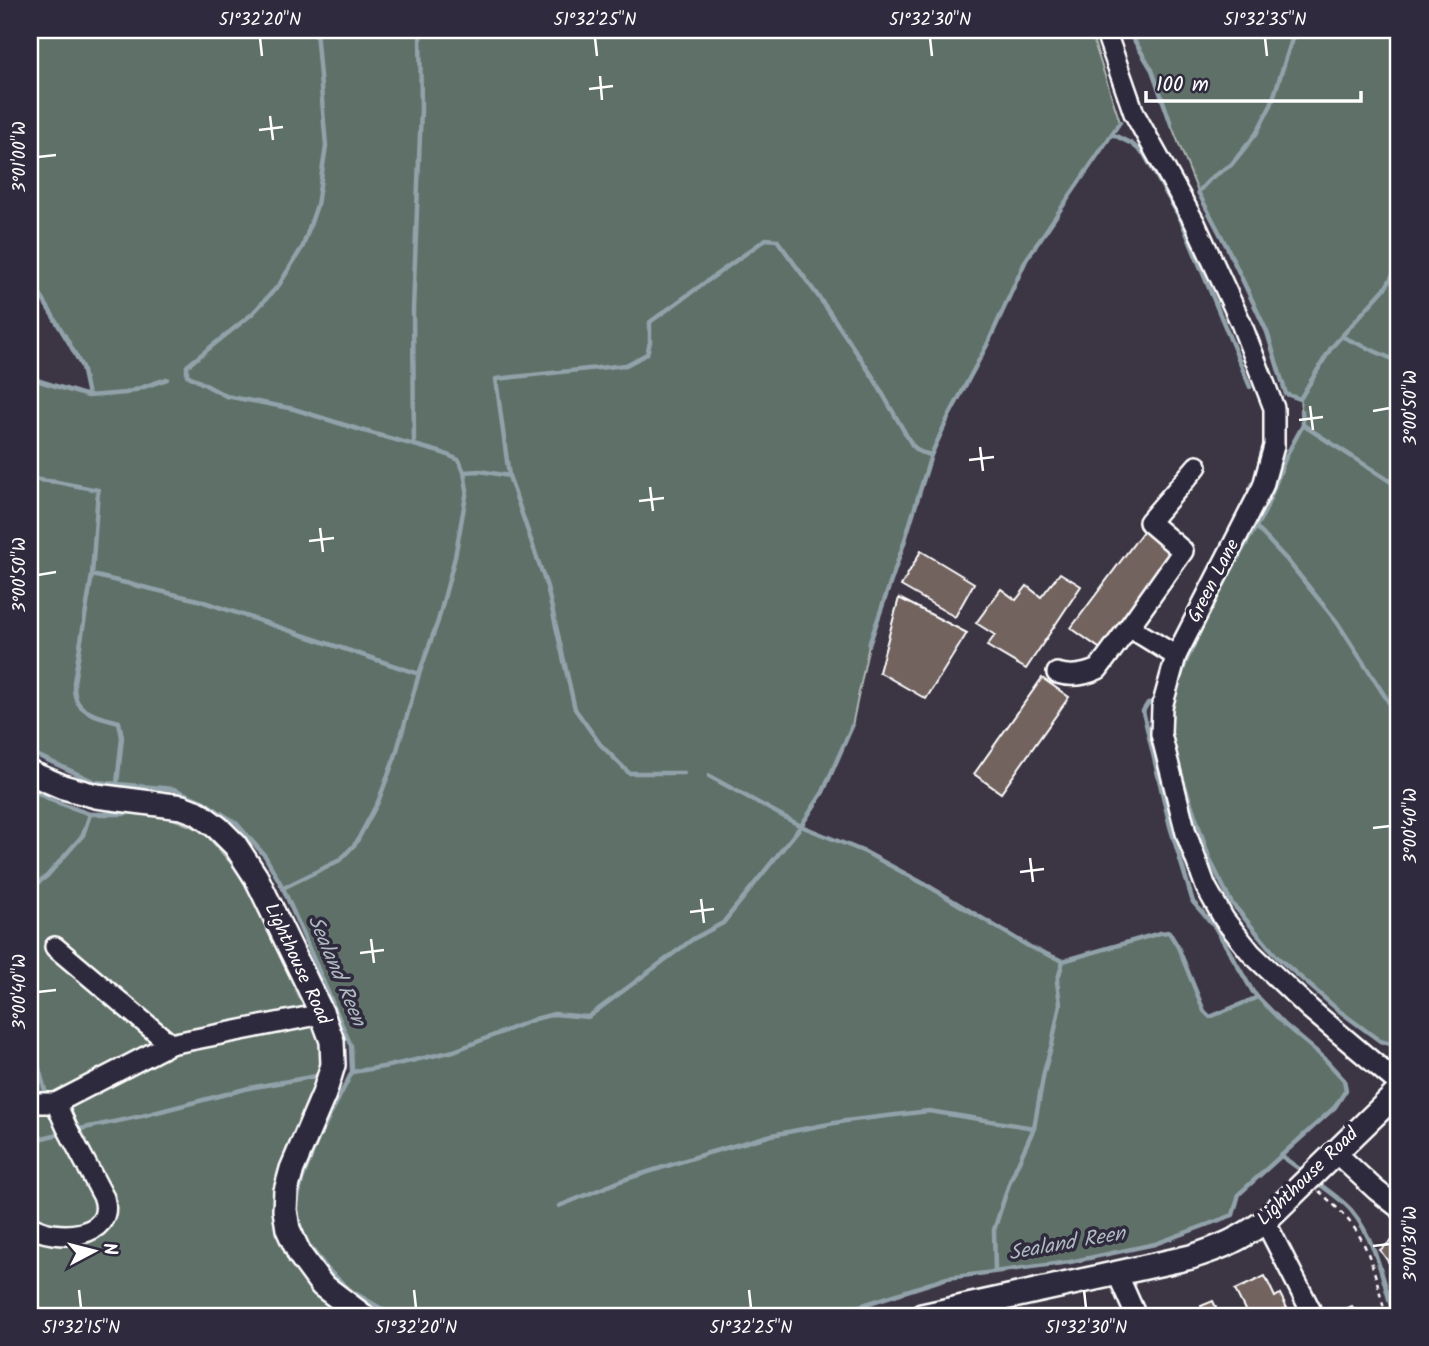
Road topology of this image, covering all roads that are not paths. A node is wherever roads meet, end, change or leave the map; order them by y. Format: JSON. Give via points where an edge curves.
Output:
{"nodes":[{"id":1,"x":1105,"y":30,"type":"edge"},
{"id":2,"x":1197,"y":466,"type":"dead end"},
{"id":3,"x":1129,"y":627,"type":"junction"},
{"id":4,"x":1176,"y":656,"type":"junction"},
{"id":5,"x":1056,"y":673,"type":"dead end"},
{"id":6,"x":30,"y":773,"type":"edge"},
{"id":7,"x":55,"y":947,"type":"dead end"},
{"id":8,"x":322,"y":1014,"type":"junction"},
{"id":9,"x":170,"y":1044,"type":"junction"},
{"id":10,"x":1399,"y":1084,"type":"edge"},
{"id":11,"x":1399,"y":1091,"type":"edge"},
{"id":12,"x":56,"y":1103,"type":"junction"},
{"id":13,"x":30,"y":1105,"type":"edge"},
{"id":14,"x":1335,"y":1152,"type":"junction"},
{"id":15,"x":1399,"y":1208,"type":"edge"},
{"id":16,"x":1265,"y":1221,"type":"junction"},
{"id":17,"x":30,"y":1226,"type":"edge"},
{"id":18,"x":1117,"y":1273,"type":"junction"},
{"id":19,"x":1310,"y":1310,"type":"dead end"},
{"id":20,"x":363,"y":1316,"type":"edge"},
{"id":21,"x":922,"y":1316,"type":"edge"},
{"id":22,"x":1136,"y":1316,"type":"edge"}],
"edges":[{"from":1,"to":4,"type":"street","name":"Green Lane","via":[[1134,113],[1195,223],[1274,408],[1274,446],[1263,486]]},
{"from":2,"to":3,"type":"street","via":[[1149,522],[1183,551]]},
{"from":3,"to":4,"type":"street"},
{"from":3,"to":5,"type":"street","via":[[1097,669],[1075,675]]},
{"from":4,"to":10,"type":"street","name":"Green Lane","via":[[1162,707],[1161,734],[1186,833],[1206,887],[1251,953]]},
{"from":6,"to":8,"type":"main road","name":"Lighthouse Road","via":[[96,796],[182,807],[218,828],[256,877]]},
{"from":7,"to":9,"type":"street"},
{"from":8,"to":9,"type":"street"},
{"from":8,"to":20,"type":"main road","name":"Lighthouse Road","via":[[332,1041],[333,1065],[292,1169],[285,1210],[300,1255],[322,1285]]},
{"from":9,"to":12,"type":"street"},
{"from":11,"to":14,"type":"main road","name":"Lighthouse Road"},
{"from":12,"to":13,"type":"street"},
{"from":12,"to":17,"type":"street","via":[[107,1208],[98,1226],[87,1231],[47,1234]]},
{"from":14,"to":15,"type":"street"},
{"from":14,"to":16,"type":"main road","name":"Lighthouse Road"},
{"from":16,"to":18,"type":"main road","name":"Lighthouse Road","via":[[1218,1249]]},
{"from":16,"to":19,"type":"street"},
{"from":18,"to":21,"type":"main road","name":"Lighthouse Road"},
{"from":18,"to":22,"type":"street"}]}
